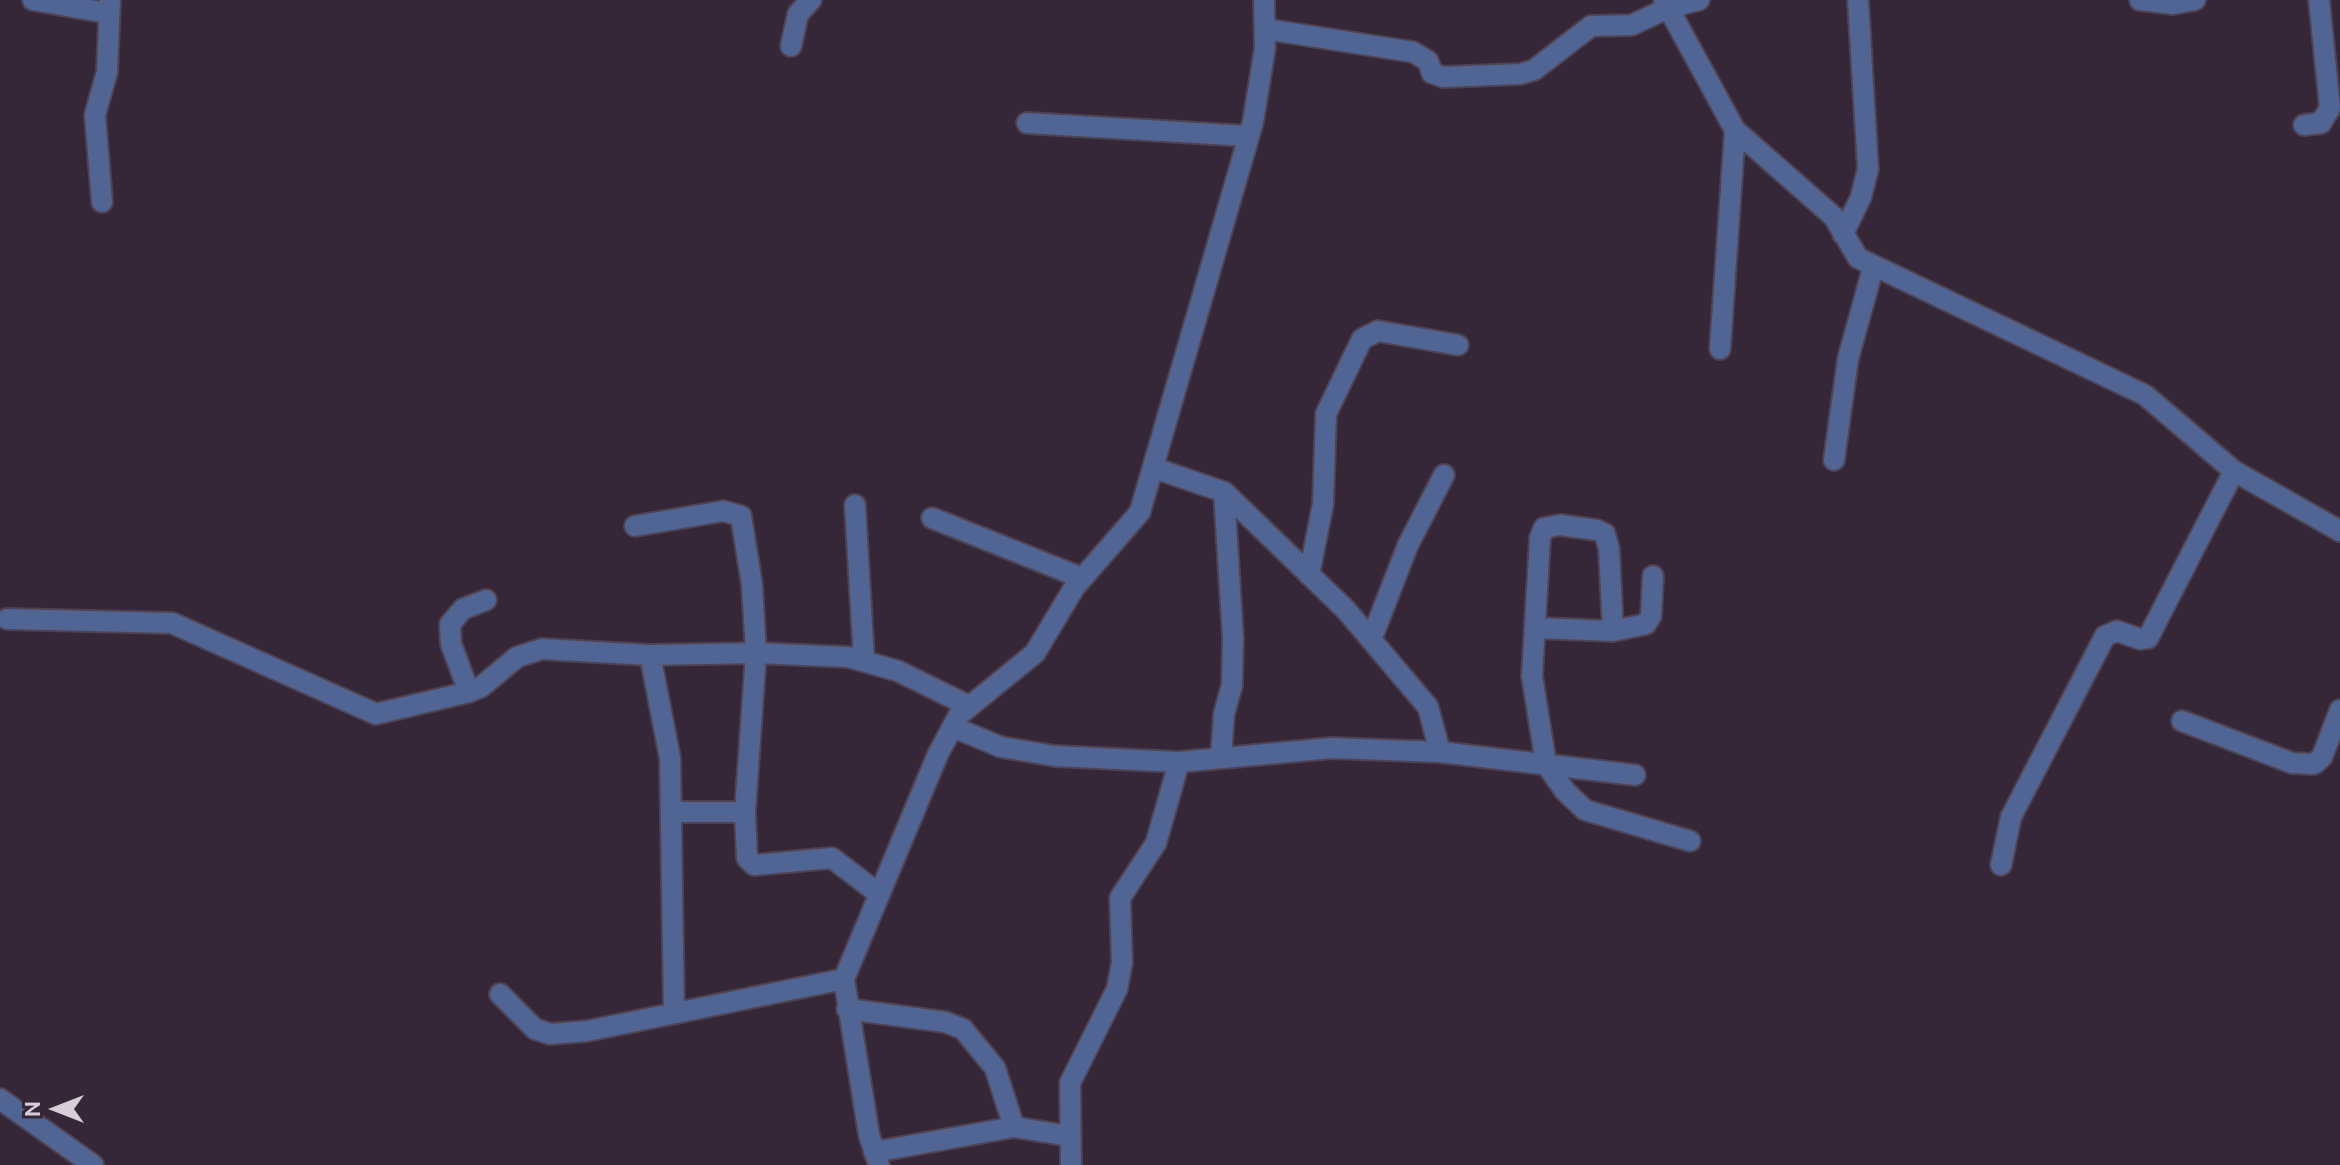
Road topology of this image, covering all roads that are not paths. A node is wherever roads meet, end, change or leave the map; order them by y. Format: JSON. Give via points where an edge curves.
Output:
{"nodes":[{"id":1,"x":33,"y":0,"type":"edge"},
{"id":2,"x":811,"y":0,"type":"edge"},
{"id":3,"x":1264,"y":0,"type":"edge"},
{"id":4,"x":1699,"y":0,"type":"edge"},
{"id":5,"x":1858,"y":0,"type":"edge"},
{"id":6,"x":2140,"y":0,"type":"edge"},
{"id":7,"x":2195,"y":0,"type":"edge"},
{"id":8,"x":2319,"y":0,"type":"edge"},
{"id":9,"x":1666,"y":4,"type":"edge"},
{"id":10,"x":108,"y":6,"type":"edge"},
{"id":11,"x":1265,"y":29,"type":"junction"},
{"id":12,"x":791,"y":46,"type":"dead end"},
{"id":13,"x":1027,"y":123,"type":"dead end"},
{"id":14,"x":2304,"y":125,"type":"dead end"},
{"id":15,"x":1735,"y":130,"type":"junction"},
{"id":16,"x":1248,"y":136,"type":"junction"},
{"id":17,"x":102,"y":202,"type":"dead end"},
{"id":18,"x":1843,"y":234,"type":"junction"},
{"id":19,"x":1873,"y":268,"type":"junction"},
{"id":20,"x":1458,"y":345,"type":"dead end"},
{"id":21,"x":1720,"y":349,"type":"dead end"},
{"id":22,"x":1834,"y":460,"type":"dead end"},
{"id":23,"x":1154,"y":468,"type":"junction"},
{"id":24,"x":2234,"y":471,"type":"junction"},
{"id":25,"x":1444,"y":475,"type":"dead end"},
{"id":26,"x":1224,"y":492,"type":"junction"},
{"id":27,"x":855,"y":505,"type":"dead end"},
{"id":28,"x":932,"y":518,"type":"dead end"},
{"id":29,"x":635,"y":526,"type":"dead end"},
{"id":30,"x":2340,"y":531,"type":"edge"},
{"id":31,"x":1309,"y":575,"type":"junction"},
{"id":32,"x":1653,"y":576,"type":"dead end"},
{"id":33,"x":1082,"y":578,"type":"junction"},
{"id":34,"x":486,"y":600,"type":"dead end"},
{"id":35,"x":7,"y":619,"type":"dead end"},
{"id":36,"x":1535,"y":628,"type":"junction"},
{"id":37,"x":1613,"y":631,"type":"junction"},
{"id":38,"x":1371,"y":640,"type":"junction"},
{"id":39,"x":756,"y":653,"type":"junction"},
{"id":40,"x":650,"y":655,"type":"junction"},
{"id":41,"x":864,"y":660,"type":"junction"},
{"id":42,"x":469,"y":692,"type":"junction"},
{"id":43,"x":967,"y":705,"type":"junction"},
{"id":44,"x":2340,"y":710,"type":"edge"},
{"id":45,"x":2182,"y":721,"type":"dead end"},
{"id":46,"x":953,"y":727,"type":"junction"},
{"id":47,"x":1440,"y":752,"type":"junction"},
{"id":48,"x":1221,"y":757,"type":"junction"},
{"id":49,"x":1179,"y":762,"type":"junction"},
{"id":50,"x":1546,"y":764,"type":"junction"},
{"id":51,"x":1635,"y":775,"type":"dead end"},
{"id":52,"x":674,"y":812,"type":"junction"},
{"id":53,"x":745,"y":812,"type":"junction"},
{"id":54,"x":1690,"y":841,"type":"dead end"},
{"id":55,"x":2001,"y":865,"type":"dead end"},
{"id":56,"x":879,"y":894,"type":"junction"},
{"id":57,"x":844,"y":979,"type":"junction"},
{"id":58,"x":500,"y":994,"type":"dead end"},
{"id":59,"x":847,"y":1009,"type":"junction"},
{"id":60,"x":674,"y":1011,"type":"junction"},
{"id":61,"x":0,"y":1099,"type":"edge"},
{"id":62,"x":1014,"y":1127,"type":"junction"},
{"id":63,"x":1069,"y":1136,"type":"junction"},
{"id":64,"x":876,"y":1158,"type":"edge"},
{"id":65,"x":93,"y":1165,"type":"edge"},
{"id":66,"x":1071,"y":1165,"type":"edge"}],
"edges":[{"from":1,"to":10,"type":"street"},
{"from":2,"to":12,"type":"street","via":[[798,14]]},
{"from":3,"to":11,"type":"street"},
{"from":4,"to":9,"type":"street"},
{"from":5,"to":18,"type":"street","via":[[1868,169]]},
{"from":6,"to":7,"type":"street"},
{"from":8,"to":14,"type":"street","via":[[2330,108],[2321,123]]},
{"from":9,"to":11,"type":"street","via":[[1632,25],[1591,26],[1534,70],[1520,74],[1443,77],[1413,52]]},
{"from":9,"to":15,"type":"street"},
{"from":10,"to":17,"type":"street","via":[[107,72],[95,125]]},
{"from":11,"to":16,"type":"street"},
{"from":13,"to":16,"type":"street"},
{"from":15,"to":18,"type":"street","via":[[1823,205]]},
{"from":15,"to":21,"type":"street"},
{"from":16,"to":23,"type":"street"},
{"from":18,"to":19,"type":"street","via":[[1858,258]]},
{"from":19,"to":22,"type":"street","via":[[1848,359]]},
{"from":19,"to":24,"type":"street","via":[[2145,395]]},
{"from":20,"to":31,"type":"street","via":[[1378,331],[1362,339],[1326,414],[1323,504]]},
{"from":23,"to":26,"type":"street"},
{"from":23,"to":33,"type":"street","via":[[1140,512]]},
{"from":24,"to":30,"type":"street"},
{"from":24,"to":55,"type":"street","via":[[2148,638],[2117,631],[2105,636],[2011,817]]},
{"from":25,"to":38,"type":"street","via":[[1408,545]]},
{"from":26,"to":31,"type":"street"},
{"from":26,"to":48,"type":"street","via":[[1233,638]]},
{"from":27,"to":41,"type":"street"},
{"from":28,"to":33,"type":"street"},
{"from":29,"to":39,"type":"street","via":[[723,511],[741,516]]},
{"from":31,"to":38,"type":"street"},
{"from":32,"to":37,"type":"street","via":[[1646,624]]},
{"from":33,"to":43,"type":"street","via":[[1035,653]]},
{"from":34,"to":42,"type":"street","via":[[463,609],[450,624],[451,644]]},
{"from":35,"to":42,"type":"street","via":[[172,623],[376,714]]},
{"from":36,"to":37,"type":"street"},
{"from":36,"to":37,"type":"street","via":[[1540,538],[1544,528],[1560,525],[1605,534]]},
{"from":36,"to":50,"type":"street","via":[[1533,695]]},
{"from":38,"to":47,"type":"street","via":[[1428,707]]},
{"from":39,"to":40,"type":"street"},
{"from":39,"to":41,"type":"street"},
{"from":39,"to":53,"type":"street"},
{"from":40,"to":42,"type":"street","via":[[531,651]]},
{"from":40,"to":52,"type":"street","via":[[669,740]]},
{"from":41,"to":43,"type":"street"},
{"from":43,"to":46,"type":"street"},
{"from":44,"to":45,"type":"street","via":[[2322,757],[2314,764],[2292,763]]},
{"from":46,"to":49,"type":"street","via":[[1001,747],[1044,755]]},
{"from":46,"to":56,"type":"street"},
{"from":47,"to":48,"type":"street","via":[[1332,748]]},
{"from":47,"to":50,"type":"street"},
{"from":48,"to":49,"type":"street"},
{"from":49,"to":63,"type":"street","via":[[1156,843],[1120,898],[1121,979],[1070,1083]]},
{"from":50,"to":51,"type":"street"},
{"from":50,"to":54,"type":"street","via":[[1585,810]]},
{"from":52,"to":53,"type":"street"},
{"from":52,"to":60,"type":"street"},
{"from":53,"to":56,"type":"street","via":[[744,849],[754,865],[832,858]]},
{"from":56,"to":57,"type":"street"},
{"from":57,"to":59,"type":"street"},
{"from":57,"to":60,"type":"street"},
{"from":58,"to":60,"type":"street","via":[[542,1034],[587,1031]]},
{"from":59,"to":62,"type":"street","via":[[954,1023],[963,1029],[995,1068]]},
{"from":59,"to":64,"type":"street"},
{"from":61,"to":65,"type":"street"},
{"from":62,"to":63,"type":"street"},
{"from":62,"to":64,"type":"street"},
{"from":63,"to":66,"type":"street"}]}
